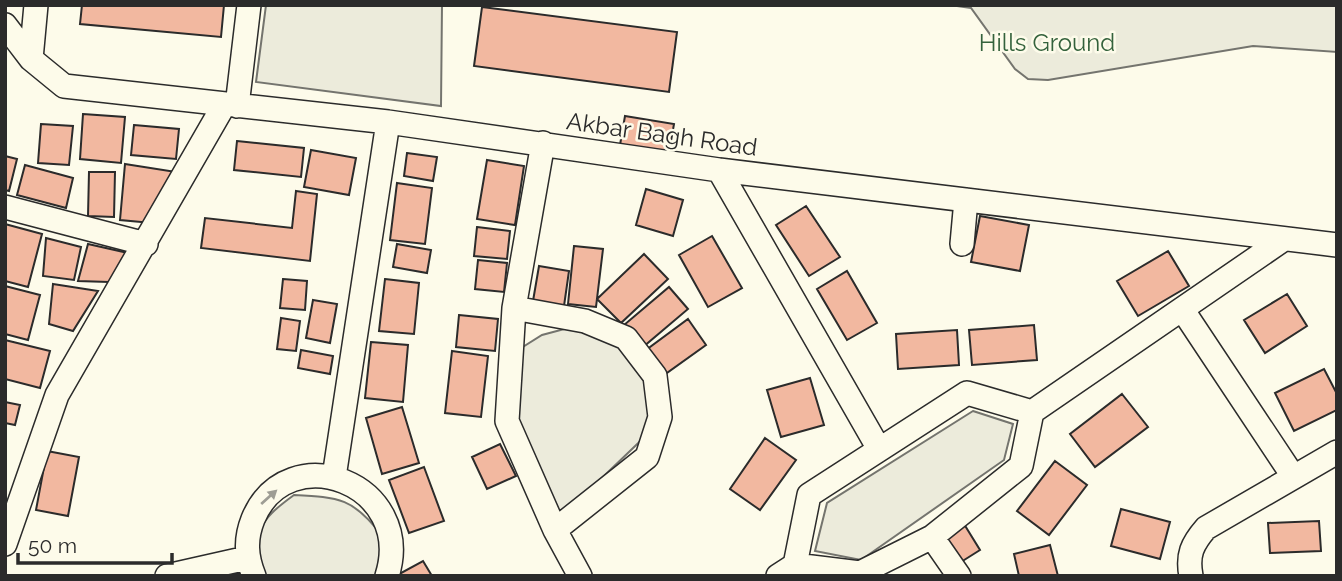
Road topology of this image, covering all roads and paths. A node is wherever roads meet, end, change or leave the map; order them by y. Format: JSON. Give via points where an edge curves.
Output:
{"nodes":[{"id":1,"x":36,"y":5,"type":"edge"},
{"id":2,"x":249,"y":5,"type":"edge"},
{"id":3,"x":5,"y":25,"type":"edge"},
{"id":4,"x":31,"y":59,"type":"junction"},
{"id":5,"x":230,"y":106,"type":"junction"},
{"id":6,"x":388,"y":122,"type":"junction"},
{"id":7,"x":543,"y":143,"type":"junction"},
{"id":8,"x":719,"y":170,"type":"junction"},
{"id":9,"x":966,"y":200,"type":"junction"},
{"id":10,"x":5,"y":207,"type":"edge"},
{"id":11,"x":1284,"y":239,"type":"junction"},
{"id":12,"x":146,"y":244,"type":"junction"},
{"id":13,"x":962,"y":244,"type":"dead end"},
{"id":14,"x":1337,"y":245,"type":"edge"},
{"id":15,"x":514,"y":308,"type":"junction"},
{"id":16,"x":1182,"y":309,"type":"junction"},
{"id":17,"x":1032,"y":412,"type":"junction"},
{"id":18,"x":879,"y":449,"type":"junction"},
{"id":19,"x":1337,"y":452,"type":"edge"},
{"id":20,"x":1293,"y":476,"type":"junction"},
{"id":21,"x":334,"y":477,"type":"junction"},
{"id":22,"x":555,"y":530,"type":"junction"},
{"id":23,"x":932,"y":537,"type":"junction"},
{"id":24,"x":5,"y":544,"type":"edge"},
{"id":25,"x":250,"y":567,"type":"edge"},
{"id":26,"x":787,"y":570,"type":"edge"},
{"id":27,"x":167,"y":576,"type":"edge"},
{"id":28,"x":387,"y":576,"type":"edge"},
{"id":29,"x":580,"y":576,"type":"edge"},
{"id":30,"x":959,"y":576,"type":"edge"},
{"id":31,"x":1191,"y":576,"type":"edge"}],
"edges":[{"from":1,"to":4,"type":"street"},
{"from":2,"to":5,"type":"street"},
{"from":3,"to":4,"type":"street","name":"Akbar Bagh Road"},
{"from":4,"to":5,"type":"street","name":"Akbar Bagh Road","via":[[64,86]]},
{"from":5,"to":6,"type":"street","name":"Akbar Bagh Road"},
{"from":5,"to":12,"type":"street"},
{"from":6,"to":7,"type":"street","name":"Akbar Bagh Road"},
{"from":6,"to":21,"type":"street"},
{"from":7,"to":8,"type":"street","name":"Akbar Bagh Road"},
{"from":7,"to":15,"type":"street"},
{"from":8,"to":9,"type":"street","name":"Akbar Bagh Road"},
{"from":8,"to":18,"type":"street"},
{"from":9,"to":11,"type":"street","name":"Akbar Bagh Road"},
{"from":9,"to":13,"type":"street"},
{"from":10,"to":12,"type":"street"},
{"from":11,"to":14,"type":"street","name":"Akbar Bagh Road"},
{"from":11,"to":16,"type":"street"},
{"from":12,"to":24,"type":"street","via":[[57,394]]},
{"from":15,"to":22,"type":"street","via":[[507,421]]},
{"from":15,"to":22,"type":"street","via":[[586,321],[626,338],[655,376],[660,417],[647,457]]},
{"from":16,"to":17,"type":"street"},
{"from":16,"to":20,"type":"street"},
{"from":17,"to":18,"type":"street","via":[[967,393]]},
{"from":17,"to":23,"type":"street","via":[[1021,466]]},
{"from":18,"to":26,"type":"street","via":[[809,495]]},
{"from":19,"to":20,"type":"street"},
{"from":20,"to":31,"type":"street","via":[[1206,528],[1188,558]]},
{"from":25,"to":21,"type":"street","one_way":true,"via":[[248,532],[266,498],[286,483],[311,476]]},
{"from":21,"to":28,"type":"street","via":[[358,486],[382,509],[393,548]]},
{"from":22,"to":29,"type":"street"},
{"from":23,"to":26,"type":"street","via":[[860,573]]},
{"from":23,"to":30,"type":"street"},
{"from":25,"to":27,"type":"street"}]}
